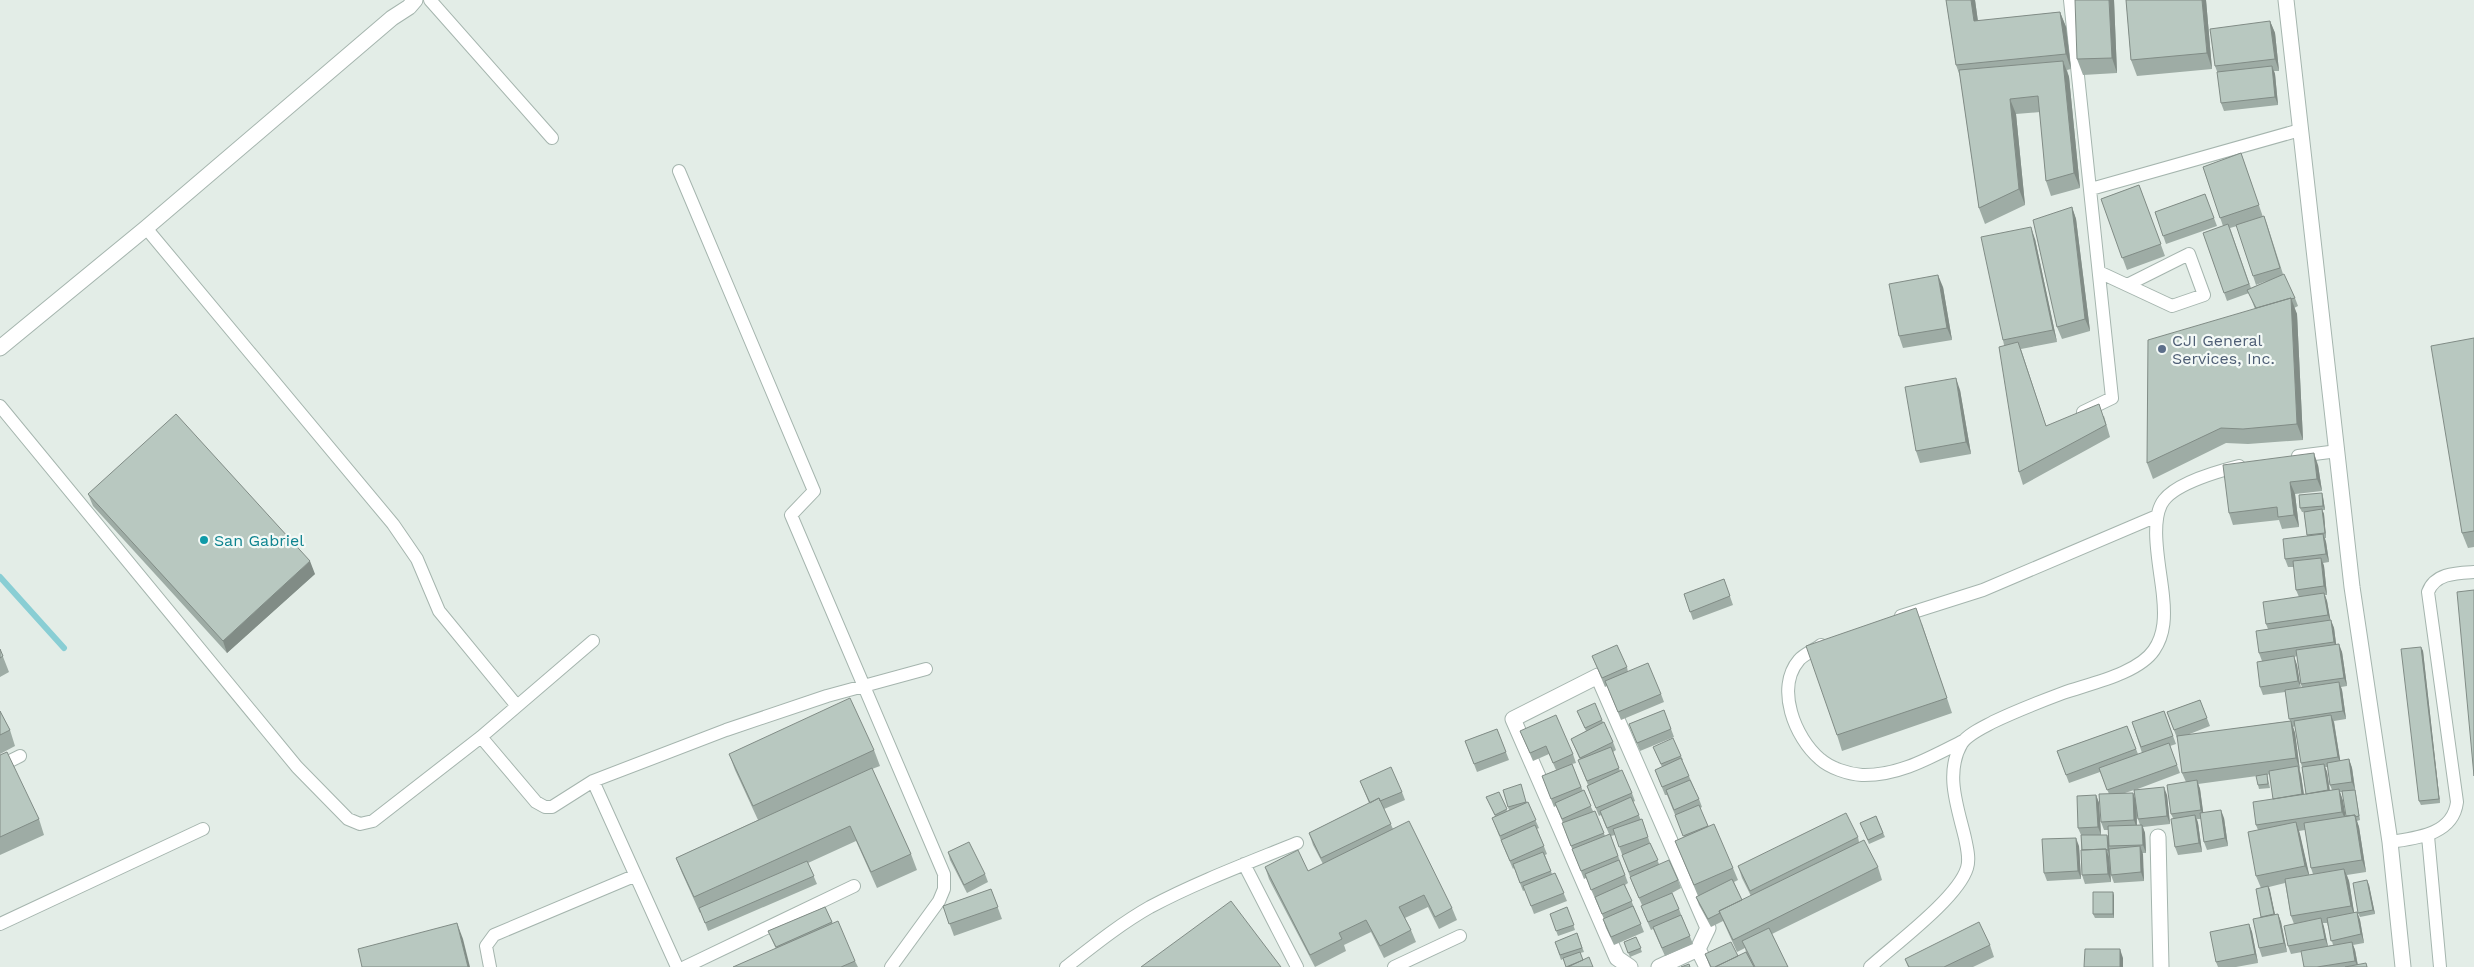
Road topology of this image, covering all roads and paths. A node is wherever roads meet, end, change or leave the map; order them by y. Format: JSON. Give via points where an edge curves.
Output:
{"nodes":[{"id":1,"x":415,"y":0,"type":"edge"},
{"id":2,"x":430,"y":0,"type":"edge"},
{"id":3,"x":2070,"y":0,"type":"edge"},
{"id":4,"x":2286,"y":0,"type":"edge"},
{"id":5,"x":2300,"y":130,"type":"junction"},
{"id":6,"x":552,"y":138,"type":"dead end"},
{"id":7,"x":679,"y":171,"type":"dead end"},
{"id":8,"x":2091,"y":189,"type":"junction"},
{"id":9,"x":146,"y":228,"type":"junction"},
{"id":10,"x":2099,"y":272,"type":"junction"},
{"id":11,"x":2126,"y":285,"type":"junction"},
{"id":12,"x":0,"y":348,"type":"edge"},
{"id":13,"x":0,"y":406,"type":"edge"},
{"id":14,"x":2074,"y":416,"type":"edge"},
{"id":15,"x":2338,"y":451,"type":"junction"},
{"id":16,"x":2282,"y":458,"type":"edge"},
{"id":17,"x":2255,"y":463,"type":"edge"},
{"id":18,"x":2157,"y":516,"type":"junction"},
{"id":19,"x":2474,"y":572,"type":"edge"},
{"id":20,"x":1892,"y":619,"type":"edge"},
{"id":21,"x":593,"y":641,"type":"dead end"},
{"id":22,"x":1831,"y":641,"type":"edge"},
{"id":23,"x":926,"y":669,"type":"dead end"},
{"id":24,"x":864,"y":685,"type":"junction"},
{"id":25,"x":517,"y":706,"type":"junction"},
{"id":26,"x":481,"y":737,"type":"junction"},
{"id":27,"x":1963,"y":742,"type":"junction"},
{"id":28,"x":20,"y":756,"type":"dead end"},
{"id":29,"x":0,"y":766,"type":"edge"},
{"id":30,"x":593,"y":782,"type":"junction"},
{"id":31,"x":203,"y":829,"type":"dead end"},
{"id":32,"x":2428,"y":836,"type":"junction"},
{"id":33,"x":2158,"y":837,"type":"dead end"},
{"id":34,"x":2390,"y":842,"type":"junction"},
{"id":35,"x":1297,"y":843,"type":"dead end"},
{"id":36,"x":1244,"y":864,"type":"junction"},
{"id":37,"x":634,"y":876,"type":"junction"},
{"id":38,"x":854,"y":886,"type":"dead end"},
{"id":39,"x":0,"y":924,"type":"edge"},
{"id":40,"x":1460,"y":936,"type":"dead end"},
{"id":41,"x":1698,"y":949,"type":"junction"},
{"id":42,"x":490,"y":967,"type":"edge"},
{"id":43,"x":676,"y":967,"type":"edge"},
{"id":44,"x":685,"y":967,"type":"edge"},
{"id":45,"x":891,"y":967,"type":"edge"},
{"id":46,"x":1066,"y":967,"type":"edge"},
{"id":47,"x":1297,"y":967,"type":"edge"},
{"id":48,"x":1394,"y":967,"type":"edge"},
{"id":49,"x":1630,"y":967,"type":"edge"},
{"id":50,"x":1659,"y":967,"type":"edge"},
{"id":51,"x":1707,"y":967,"type":"edge"},
{"id":52,"x":1870,"y":967,"type":"edge"},
{"id":53,"x":2161,"y":967,"type":"edge"},
{"id":54,"x":2403,"y":967,"type":"edge"},
{"id":55,"x":2440,"y":967,"type":"edge"}],
"edges":[{"from":1,"to":9,"type":"street"},
{"from":2,"to":6,"type":"lane"},
{"from":3,"to":8,"type":"lane"},
{"from":4,"to":5,"type":"street"},
{"from":5,"to":8,"type":"lane"},
{"from":5,"to":15,"type":"street"},
{"from":7,"to":24,"type":"lane","via":[[814,491],[791,515]]},
{"from":8,"to":10,"type":"lane"},
{"from":9,"to":12,"type":"street"},
{"from":9,"to":25,"type":"lane","via":[[393,524],[416,559],[439,611]]},
{"from":10,"to":11,"type":"lane"},
{"from":10,"to":14,"type":"lane","via":[[2112,398]]},
{"from":11,"to":11,"type":"lane","via":[[2172,306],[2204,295],[2189,254]]},
{"from":13,"to":26,"type":"lane","via":[[297,767],[348,819],[360,824],[372,821]]},
{"from":15,"to":16,"type":"lane"},
{"from":15,"to":34,"type":"street","via":[[2352,587]]},
{"from":17,"to":18,"type":"lane","via":[[2220,471],[2180,487],[2164,499]]},
{"from":18,"to":20,"type":"lane","via":[[1983,590]]},
{"from":18,"to":27,"type":"lane","via":[[2164,607],[2163,632],[2153,652],[2132,669],[2017,711],[1983,727]]},
{"from":19,"to":32,"type":"lane","via":[[2440,577],[2431,584],[2428,592],[2457,802],[2456,813],[2448,823]]},
{"from":21,"to":25,"type":"lane"},
{"from":22,"to":27,"type":"lane","via":[[1800,659],[1792,672],[1788,700],[1807,746],[1821,761],[1861,775],[1886,774],[1910,767]]},
{"from":23,"to":24,"type":"lane"},
{"from":24,"to":30,"type":"lane","via":[[726,730]]},
{"from":24,"to":45,"type":"lane","via":[[944,874],[944,889],[938,901]]},
{"from":25,"to":26,"type":"lane"},
{"from":26,"to":30,"type":"lane","via":[[536,802],[545,807],[552,807]]},
{"from":27,"to":52,"type":"lane","via":[[1954,762],[1953,788],[1968,853],[1967,868],[1934,911]]},
{"from":28,"to":29,"type":"lane"},
{"from":30,"to":37,"type":"lane"},
{"from":31,"to":39,"type":"lane"},
{"from":32,"to":34,"type":"lane"},
{"from":32,"to":55,"type":"lane"},
{"from":33,"to":53,"type":"street"},
{"from":34,"to":54,"type":"street"},
{"from":35,"to":36,"type":"lane"},
{"from":36,"to":46,"type":"lane","via":[[1150,908]]},
{"from":36,"to":47,"type":"lane"},
{"from":37,"to":42,"type":"lane","via":[[494,936],[486,946]]},
{"from":37,"to":43,"type":"lane"},
{"from":38,"to":44,"type":"lane"},
{"from":40,"to":48,"type":"lane"},
{"from":41,"to":49,"type":"street","via":[[1708,930],[1707,923],[1597,676],[1513,718],[1617,958]]},
{"from":41,"to":50,"type":"street"},
{"from":41,"to":51,"type":"street"}]}
